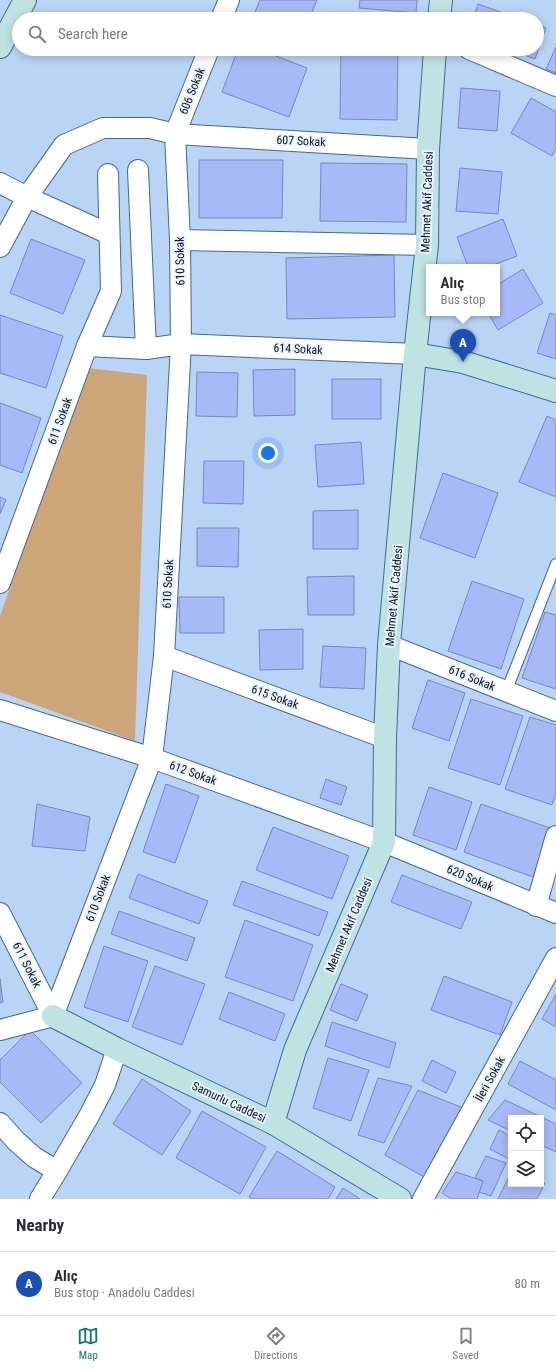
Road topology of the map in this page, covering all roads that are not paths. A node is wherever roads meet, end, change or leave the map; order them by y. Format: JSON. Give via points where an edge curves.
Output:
{"nodes":[{"id":1,"x":25,"y":0,"type":"edge"},
{"id":2,"x":229,"y":0,"type":"edge"},
{"id":3,"x":441,"y":0,"type":"edge"},
{"id":4,"x":19,"y":12,"type":"edge"},
{"id":5,"x":224,"y":12,"type":"edge"},
{"id":6,"x":440,"y":12,"type":"edge"},
{"id":7,"x":12,"y":24,"type":"edge"},
{"id":8,"x":0,"y":47,"type":"edge"},
{"id":9,"x":206,"y":56,"type":"edge"},
{"id":10,"x":435,"y":56,"type":"edge"},
{"id":11,"x":485,"y":56,"type":"edge"},
{"id":12,"x":556,"y":86,"type":"edge"},
{"id":13,"x":175,"y":134,"type":"junction"},
{"id":14,"x":428,"y":149,"type":"junction"},
{"id":15,"x":138,"y":170,"type":"dead end"},
{"id":16,"x":108,"y":174,"type":"dead end"},
{"id":17,"x":0,"y":183,"type":"edge"},
{"id":18,"x":27,"y":197,"type":"junction"},
{"id":19,"x":110,"y":234,"type":"junction"},
{"id":20,"x":180,"y":240,"type":"junction"},
{"id":21,"x":427,"y":245,"type":"junction"},
{"id":22,"x":0,"y":247,"type":"edge"},
{"id":23,"x":181,"y":344,"type":"junction"},
{"id":24,"x":87,"y":346,"type":"junction"},
{"id":25,"x":146,"y":349,"type":"junction"},
{"id":26,"x":414,"y":354,"type":"junction"},
{"id":27,"x":556,"y":391,"type":"edge"},
{"id":28,"x":556,"y":564,"type":"edge"},
{"id":29,"x":0,"y":584,"type":"edge"},
{"id":30,"x":389,"y":645,"type":"junction"},
{"id":31,"x":164,"y":656,"type":"junction"},
{"id":32,"x":506,"y":692,"type":"junction"},
{"id":33,"x":0,"y":710,"type":"edge"},
{"id":34,"x":556,"y":710,"type":"edge"},
{"id":35,"x":385,"y":738,"type":"junction"},
{"id":36,"x":152,"y":758,"type":"junction"},
{"id":37,"x":556,"y":836,"type":"edge"},
{"id":38,"x":384,"y":842,"type":"junction"},
{"id":39,"x":536,"y":906,"type":"junction"},
{"id":40,"x":0,"y":913,"type":"edge"},
{"id":41,"x":556,"y":913,"type":"edge"},
{"id":42,"x":556,"y":958,"type":"edge"},
{"id":43,"x":53,"y":1016,"type":"junction"},
{"id":44,"x":0,"y":1030,"type":"edge"},
{"id":45,"x":117,"y":1049,"type":"junction"},
{"id":46,"x":0,"y":1123,"type":"edge"},
{"id":47,"x":273,"y":1123,"type":"junction"},
{"id":48,"x":57,"y":1171,"type":"junction"},
{"id":49,"x":40,"y":1199,"type":"edge"},
{"id":50,"x":400,"y":1199,"type":"edge"},
{"id":51,"x":424,"y":1199,"type":"edge"}],
"edges":[{"from":1,"to":4,"type":"street"},
{"from":2,"to":5,"type":"street"},
{"from":3,"to":6,"type":"street"},
{"from":7,"to":8,"type":"street"},
{"from":9,"to":13,"type":"street","name":"606 Sokak"},
{"from":10,"to":14,"type":"street","name":"Mehmet Akif Caddesi"},
{"from":11,"to":12,"type":"street"},
{"from":13,"to":14,"type":"street","name":"607 Sokak"},
{"from":13,"to":18,"type":"street","name":"607 Sokak","via":[[150,128],[102,128],[64,145]]},
{"from":13,"to":20,"type":"street","name":"610 Sokak"},
{"from":14,"to":21,"type":"street","name":"Mehmet Akif Caddesi"},
{"from":15,"to":25,"type":"street"},
{"from":16,"to":19,"type":"street","name":"611 Sokak"},
{"from":17,"to":18,"type":"street"},
{"from":18,"to":19,"type":"street"},
{"from":18,"to":22,"type":"street","name":"607 Sokak"},
{"from":19,"to":24,"type":"street","name":"611 Sokak","via":[[111,291]]},
{"from":20,"to":21,"type":"street"},
{"from":20,"to":23,"type":"street","name":"610 Sokak"},
{"from":21,"to":26,"type":"street","name":"Mehmet Akif Caddesi"},
{"from":23,"to":25,"type":"street"},
{"from":23,"to":26,"type":"street","name":"614 Sokak"},
{"from":23,"to":31,"type":"street","name":"610 Sokak"},
{"from":24,"to":25,"type":"street"},
{"from":24,"to":29,"type":"street","name":"611 Sokak"},
{"from":26,"to":27,"type":"street","via":[[463,362]]},
{"from":26,"to":30,"type":"street","name":"Mehmet Akif Caddesi"},
{"from":28,"to":32,"type":"lane"},
{"from":30,"to":32,"type":"street","name":"616 Sokak"},
{"from":30,"to":35,"type":"street","name":"Mehmet Akif Caddesi"},
{"from":31,"to":35,"type":"street","name":"615 Sokak"},
{"from":31,"to":36,"type":"street","name":"610 Sokak"},
{"from":32,"to":34,"type":"street","name":"616 Sokak"},
{"from":33,"to":36,"type":"street","name":"612 Sokak"},
{"from":35,"to":38,"type":"street","name":"Mehmet Akif Caddesi"},
{"from":36,"to":38,"type":"street","name":"612 Sokak"},
{"from":36,"to":43,"type":"street","name":"610 Sokak"},
{"from":37,"to":39,"type":"street"},
{"from":38,"to":39,"type":"street","name":"620 Sokak"},
{"from":38,"to":47,"type":"street","name":"Mehmet Akif Caddesi","via":[[295,1050]]},
{"from":39,"to":41,"type":"street","name":"620 Sokak"},
{"from":40,"to":43,"type":"street","name":"611 Sokak"},
{"from":42,"to":51,"type":"street","name":"İleri Sokak"},
{"from":43,"to":44,"type":"street"},
{"from":43,"to":45,"type":"street","name":"Samurlu Caddesi"},
{"from":45,"to":47,"type":"street","name":"Samurlu Caddesi"},
{"from":45,"to":48,"type":"street","via":[[105,1085]]},
{"from":46,"to":48,"type":"street","via":[[34,1157]]},
{"from":47,"to":50,"type":"street","name":"Samurlu Caddesi"},
{"from":48,"to":49,"type":"street"}]}
